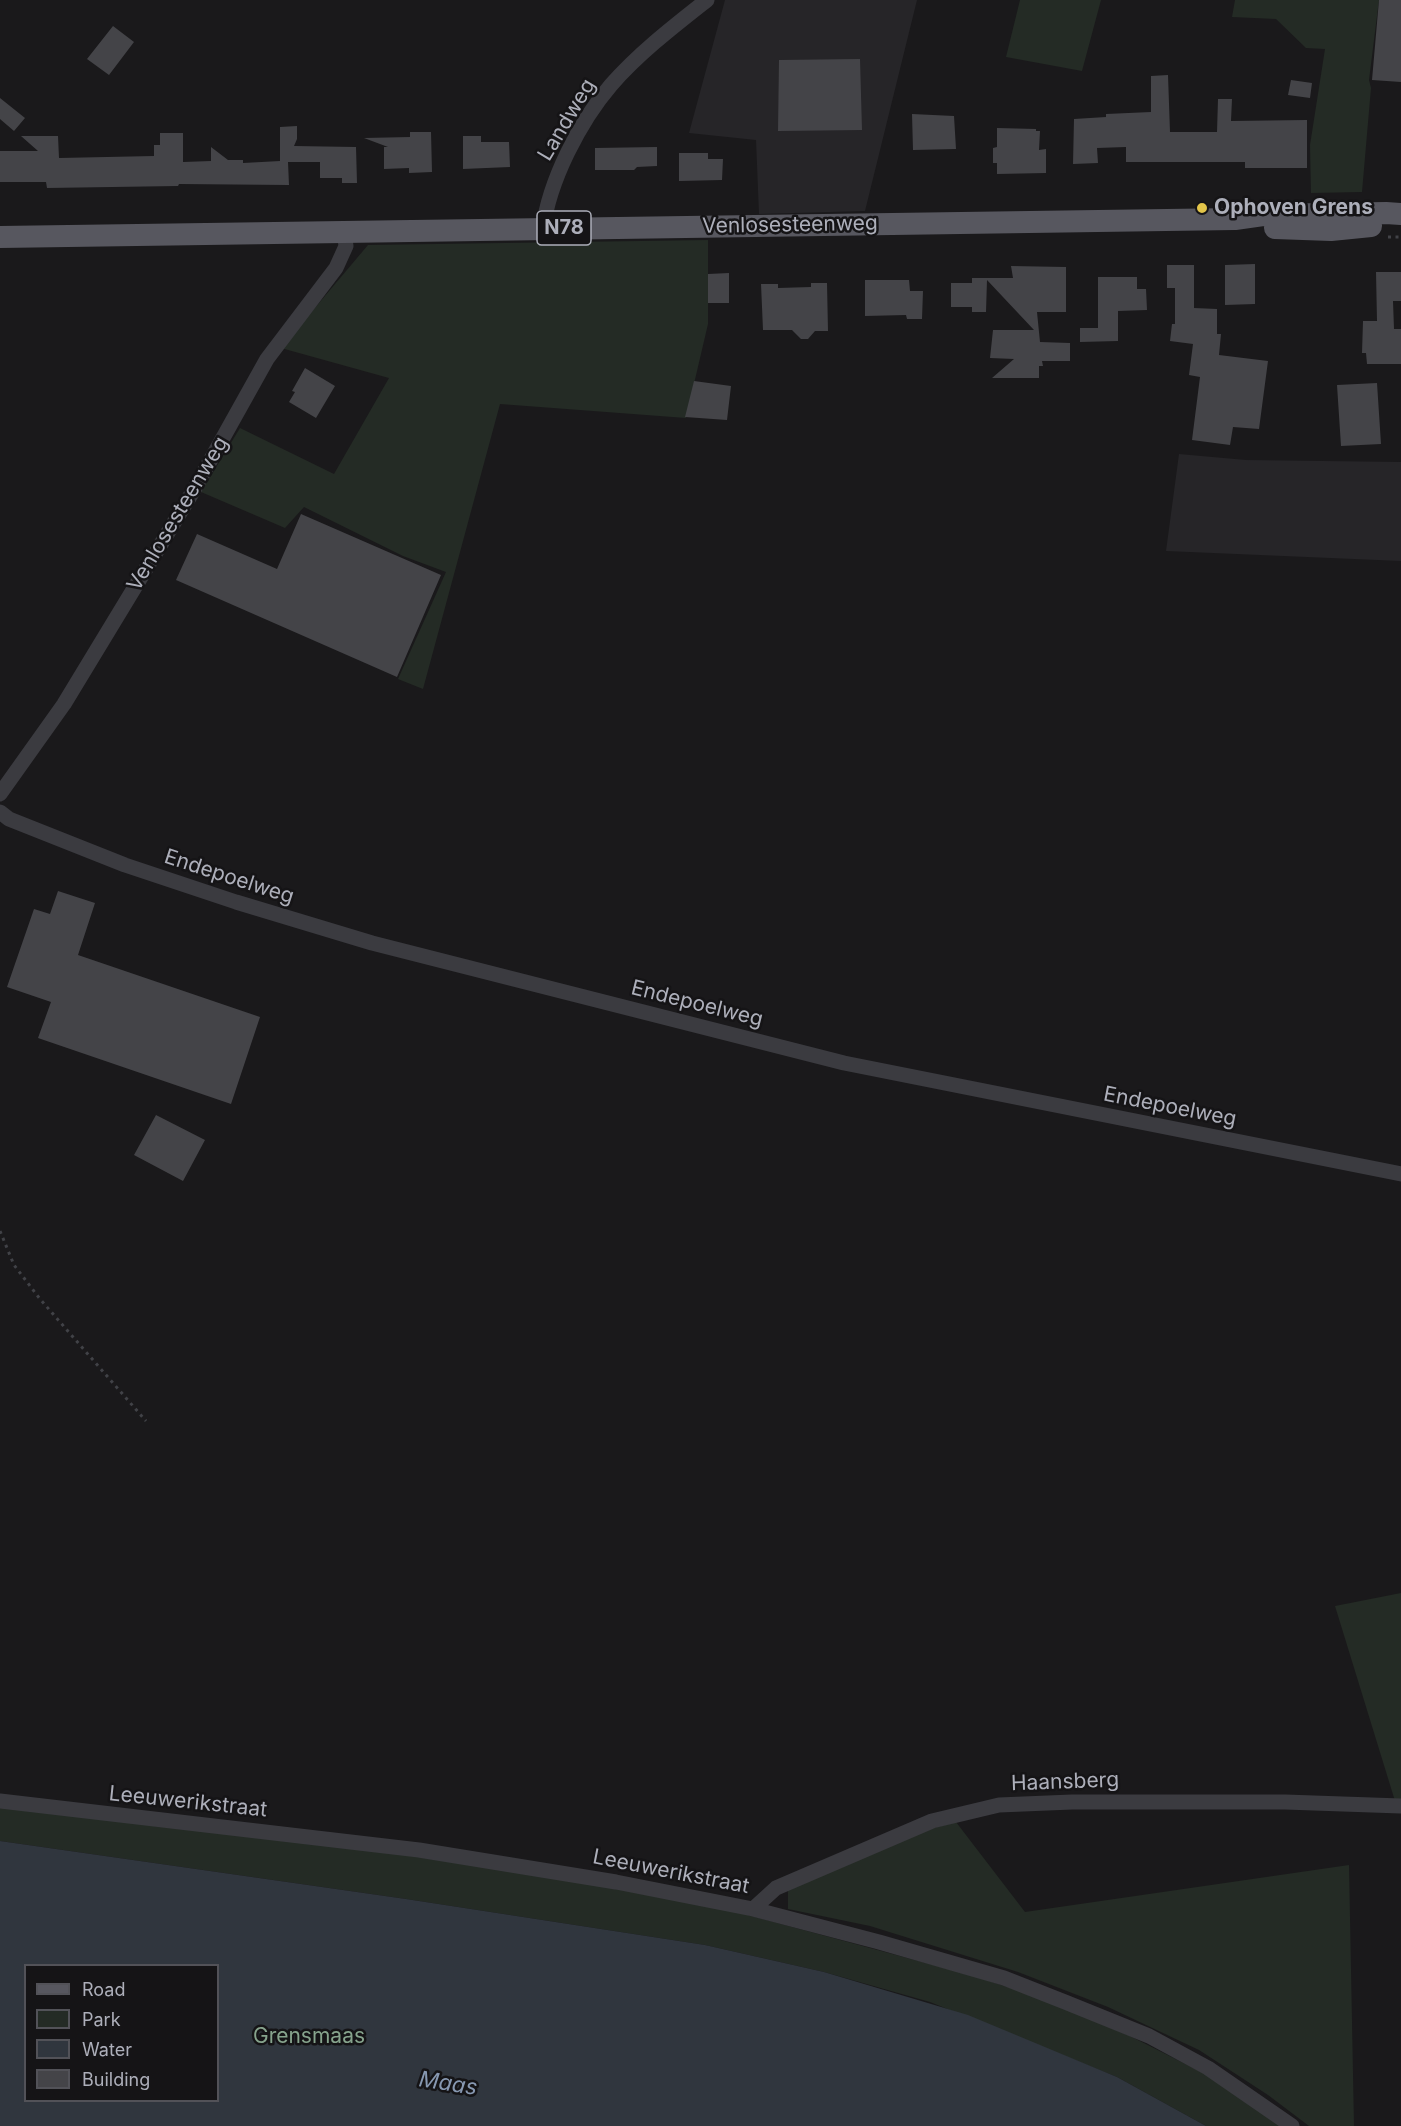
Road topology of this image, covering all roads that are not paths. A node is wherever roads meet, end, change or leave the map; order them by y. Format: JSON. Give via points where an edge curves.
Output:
{"nodes":[{"id":1,"x":707,"y":0,"type":"edge"},
{"id":2,"x":1401,"y":214,"type":"edge"},
{"id":3,"x":1235,"y":219,"type":"junction"},
{"id":4,"x":1401,"y":220,"type":"edge"},
{"id":5,"x":543,"y":229,"type":"junction"},
{"id":6,"x":344,"y":232,"type":"junction"},
{"id":7,"x":0,"y":237,"type":"edge"},
{"id":8,"x":0,"y":794,"type":"edge"},
{"id":9,"x":0,"y":812,"type":"edge"},
{"id":10,"x":1401,"y":1174,"type":"edge"},
{"id":11,"x":0,"y":1801,"type":"edge"},
{"id":12,"x":1401,"y":1806,"type":"edge"},
{"id":13,"x":753,"y":1909,"type":"junction"},
{"id":14,"x":1292,"y":2126,"type":"edge"}],
"edges":[{"from":1,"to":5,"type":"street","name":"Landweg","via":[[664,34],[600,99],[555,181]]},
{"from":2,"to":3,"type":"main road","name":"Venlosesteenweg","number":"N78","via":[[1263,215]]},
{"from":3,"to":4,"type":"main road","name":"Venlosesteenweg","number":"N78","via":[[1262,226],[1310,230]]},
{"from":3,"to":5,"type":"main road","name":"Venlosesteenweg","number":"N78"},
{"from":5,"to":6,"type":"main road","name":"Venlosesteenweg","number":"N78"},
{"from":6,"to":7,"type":"main road","name":"Venlosesteenweg","number":"N78"},
{"from":6,"to":8,"type":"street","name":"Venlosesteenweg","via":[[345,246],[336,268],[267,358],[195,489],[64,704]]},
{"from":9,"to":10,"type":"street","name":"Endepoelweg","via":[[125,865],[383,946],[844,1063]]},
{"from":11,"to":13,"type":"street","name":"Leeuwerikstraat","via":[[419,1850]]},
{"from":12,"to":13,"type":"street","name":"Haansberg","via":[[1285,1802],[999,1805],[932,1821],[776,1888]]},
{"from":13,"to":14,"type":"street","name":"Leeuwerikstraat","via":[[1004,1978],[1065,2002],[1149,2036],[1208,2068]]}]}
